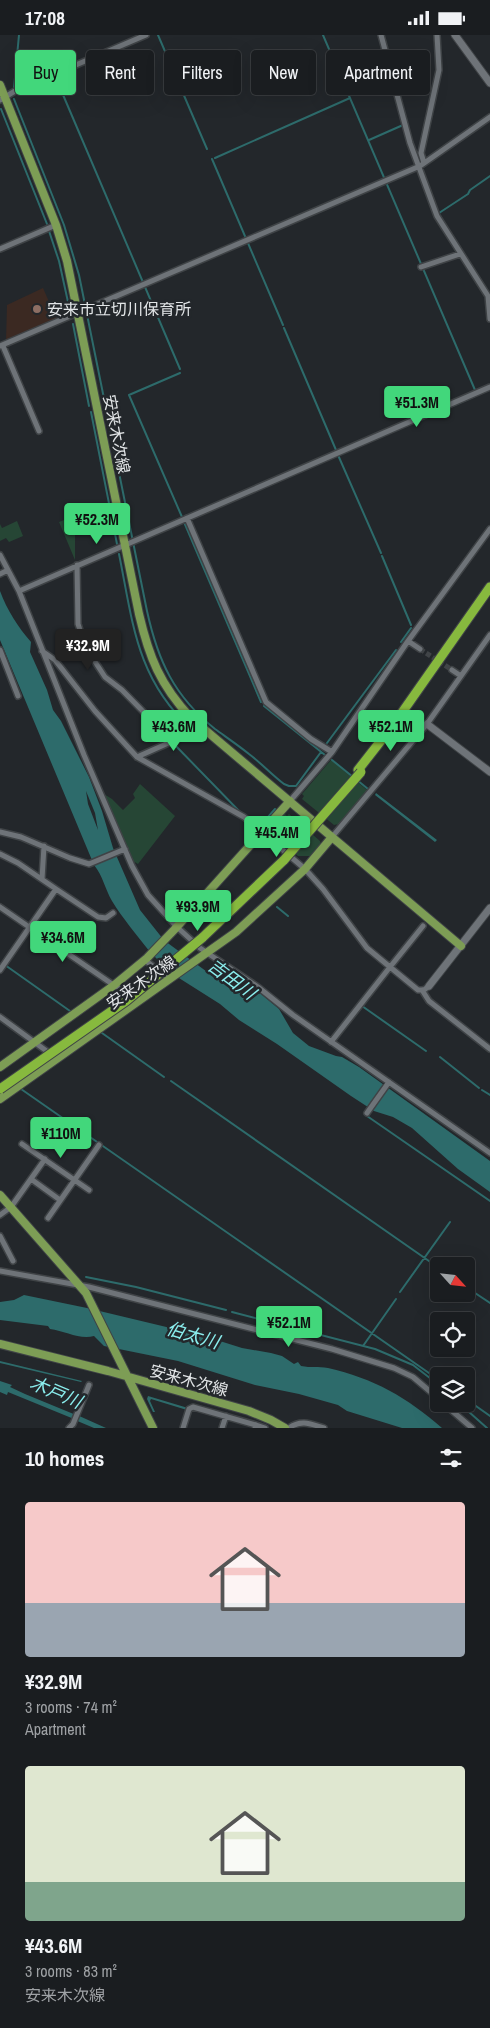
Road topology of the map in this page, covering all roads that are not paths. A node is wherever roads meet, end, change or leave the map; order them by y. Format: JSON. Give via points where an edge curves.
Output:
{"nodes":[{"id":1,"x":146,"y":35,"type":"edge"},
{"id":2,"x":381,"y":35,"type":"edge"},
{"id":3,"x":437,"y":35,"type":"edge"},
{"id":4,"x":455,"y":35,"type":"edge"},
{"id":5,"x":490,"y":83,"type":"edge"},
{"id":6,"x":0,"y":85,"type":"edge"},
{"id":7,"x":2,"y":98,"type":"edge"},
{"id":8,"x":490,"y":117,"type":"edge"},
{"id":9,"x":422,"y":165,"type":"junction"},
{"id":10,"x":56,"y":225,"type":"junction"},
{"id":11,"x":0,"y":249,"type":"edge"},
{"id":12,"x":460,"y":254,"type":"junction"},
{"id":13,"x":421,"y":267,"type":"dead end"},
{"id":14,"x":79,"y":313,"type":"junction"},
{"id":15,"x":490,"y":319,"type":"edge"},
{"id":16,"x":1,"y":346,"type":"edge"},
{"id":17,"x":490,"y":387,"type":"edge"},
{"id":18,"x":39,"y":431,"type":"dead end"},
{"id":19,"x":187,"y":519,"type":"junction"},
{"id":20,"x":490,"y":529,"type":"edge"},
{"id":21,"x":125,"y":544,"type":"junction"},
{"id":22,"x":0,"y":555,"type":"edge"},
{"id":23,"x":77,"y":565,"type":"junction"},
{"id":24,"x":4,"y":572,"type":"edge"},
{"id":25,"x":490,"y":587,"type":"edge"},
{"id":26,"x":19,"y":591,"type":"junction"},
{"id":27,"x":490,"y":593,"type":"edge"},
{"id":28,"x":490,"y":635,"type":"edge"},
{"id":29,"x":408,"y":641,"type":"junction"},
{"id":30,"x":0,"y":649,"type":"edge"},
{"id":31,"x":420,"y":649,"type":"tunnel mouth"},
{"id":32,"x":42,"y":651,"type":"junction"},
{"id":33,"x":452,"y":670,"type":"tunnel mouth"},
{"id":34,"x":461,"y":676,"type":"junction"},
{"id":35,"x":18,"y":696,"type":"dead end"},
{"id":36,"x":427,"y":724,"type":"junction"},
{"id":37,"x":202,"y":728,"type":"junction"},
{"id":38,"x":173,"y":742,"type":"junction"},
{"id":39,"x":332,"y":751,"type":"junction"},
{"id":40,"x":137,"y":757,"type":"junction"},
{"id":41,"x":360,"y":771,"type":"junction"},
{"id":42,"x":490,"y":772,"type":"edge"},
{"id":43,"x":290,"y":801,"type":"junction"},
{"id":44,"x":0,"y":832,"type":"edge"},
{"id":45,"x":262,"y":833,"type":"junction"},
{"id":46,"x":332,"y":837,"type":"junction"},
{"id":47,"x":44,"y":846,"type":"junction"},
{"id":48,"x":124,"y":849,"type":"junction"},
{"id":49,"x":0,"y":854,"type":"edge"},
{"id":50,"x":305,"y":869,"type":"junction"},
{"id":51,"x":42,"y":879,"type":"junction"},
{"id":52,"x":56,"y":889,"type":"junction"},
{"id":53,"x":0,"y":907,"type":"edge"},
{"id":54,"x":490,"y":908,"type":"edge"},
{"id":55,"x":114,"y":913,"type":"dead end"},
{"id":56,"x":423,"y":926,"type":"dead end"},
{"id":57,"x":29,"y":927,"type":"junction"},
{"id":58,"x":176,"y":929,"type":"junction"},
{"id":59,"x":461,"y":946,"type":"junction"},
{"id":60,"x":206,"y":954,"type":"junction"},
{"id":61,"x":146,"y":959,"type":"junction"},
{"id":62,"x":390,"y":967,"type":"junction"},
{"id":63,"x":0,"y":969,"type":"edge"},
{"id":64,"x":170,"y":979,"type":"junction"},
{"id":65,"x":113,"y":986,"type":"junction"},
{"id":66,"x":426,"y":988,"type":"junction"},
{"id":67,"x":138,"y":1001,"type":"junction"},
{"id":68,"x":0,"y":1017,"type":"edge"},
{"id":69,"x":331,"y":1042,"type":"junction"},
{"id":70,"x":34,"y":1043,"type":"junction"},
{"id":71,"x":490,"y":1049,"type":"edge"},
{"id":72,"x":58,"y":1058,"type":"junction"},
{"id":73,"x":0,"y":1067,"type":"edge"},
{"id":74,"x":389,"y":1083,"type":"junction"},
{"id":75,"x":0,"y":1087,"type":"edge"},
{"id":76,"x":0,"y":1099,"type":"edge"},
{"id":77,"x":368,"y":1112,"type":"dead end"},
{"id":78,"x":22,"y":1143,"type":"dead end"},
{"id":79,"x":99,"y":1145,"type":"dead end"},
{"id":80,"x":489,"y":1151,"type":"edge"},
{"id":81,"x":45,"y":1159,"type":"junction"},
{"id":82,"x":31,"y":1179,"type":"junction"},
{"id":83,"x":74,"y":1180,"type":"junction"},
{"id":84,"x":89,"y":1191,"type":"dead end"},
{"id":85,"x":0,"y":1195,"type":"edge"},
{"id":86,"x":60,"y":1200,"type":"junction"},
{"id":87,"x":10,"y":1207,"type":"junction"},
{"id":88,"x":0,"y":1215,"type":"edge"},
{"id":89,"x":48,"y":1218,"type":"dead end"},
{"id":90,"x":0,"y":1236,"type":"edge"},
{"id":91,"x":13,"y":1261,"type":"dead end"},
{"id":92,"x":0,"y":1271,"type":"edge"},
{"id":93,"x":81,"y":1286,"type":"junction"},
{"id":94,"x":0,"y":1344,"type":"edge"},
{"id":95,"x":127,"y":1377,"type":"junction"},
{"id":96,"x":89,"y":1385,"type":"dead end"},
{"id":97,"x":430,"y":1391,"type":"edge"},
{"id":98,"x":453,"y":1412,"type":"edge"},
{"id":99,"x":226,"y":1416,"type":"junction"},
{"id":100,"x":72,"y":1426,"type":"edge"},
{"id":101,"x":256,"y":1426,"type":"edge"},
{"id":102,"x":153,"y":1428,"type":"edge"},
{"id":103,"x":184,"y":1428,"type":"edge"},
{"id":104,"x":222,"y":1428,"type":"edge"},
{"id":105,"x":265,"y":1428,"type":"edge"},
{"id":106,"x":285,"y":1428,"type":"edge"},
{"id":107,"x":289,"y":1428,"type":"edge"},
{"id":108,"x":324,"y":1428,"type":"edge"},
{"id":109,"x":472,"y":1428,"type":"edge"}],
"edges":[{"from":1,"to":7,"type":"street"},
{"from":2,"to":9,"type":"street","via":[[410,143]]},
{"from":3,"to":9,"type":"street","via":[[439,69],[421,153]]},
{"from":4,"to":5,"type":"street"},
{"from":6,"to":7,"type":"main road","name":"安来木次線"},
{"from":7,"to":10,"type":"main road","name":"安来木次線"},
{"from":8,"to":9,"type":"street"},
{"from":9,"to":12,"type":"street","via":[[437,216]]},
{"from":9,"to":14,"type":"street"},
{"from":10,"to":11,"type":"street"},
{"from":10,"to":14,"type":"main road","name":"安来木次線"},
{"from":12,"to":13,"type":"street"},
{"from":12,"to":15,"type":"street","via":[[488,296]]},
{"from":14,"to":16,"type":"street"},
{"from":14,"to":21,"type":"main road","name":"安来木次線"},
{"from":16,"to":18,"type":"street"},
{"from":17,"to":19,"type":"street"},
{"from":19,"to":21,"type":"street"},
{"from":19,"to":39,"type":"street","via":[[266,702],[311,739]]},
{"from":20,"to":29,"type":"street"},
{"from":21,"to":23,"type":"street"},
{"from":21,"to":37,"type":"main road","name":"安来木次線","via":[[154,666],[170,694]]},
{"from":22,"to":24,"type":"street"},
{"from":23,"to":26,"type":"street"},
{"from":23,"to":38,"type":"street","via":[[78,624],[86,648],[105,677]]},
{"from":24,"to":26,"type":"street"},
{"from":25,"to":41,"type":"highway"},
{"from":26,"to":32,"type":"street"},
{"from":27,"to":41,"type":"highway","via":[[396,726]]},
{"from":28,"to":34,"type":"street"},
{"from":29,"to":31,"type":"street"},
{"from":29,"to":39,"type":"street"},
{"from":30,"to":35,"type":"street"},
{"from":32,"to":40,"type":"street","via":[[54,660]]},
{"from":32,"to":48,"type":"street"},
{"from":33,"to":34,"type":"street"},
{"from":34,"to":36,"type":"street"},
{"from":36,"to":42,"type":"street"},
{"from":36,"to":46,"type":"street"},
{"from":37,"to":38,"type":"street"},
{"from":37,"to":43,"type":"main road","name":"安来木次線"},
{"from":38,"to":40,"type":"street"},
{"from":39,"to":43,"type":"street"},
{"from":40,"to":45,"type":"street","via":[[238,814]]},
{"from":41,"to":75,"type":"highway","bridge":true,"via":[[283,859],[201,937],[106,1015]]},
{"from":43,"to":45,"type":"main road","name":"安来木次線"},
{"from":43,"to":46,"type":"main road","name":"安来木次線"},
{"from":44,"to":47,"type":"street"},
{"from":45,"to":50,"type":"street"},
{"from":45,"to":58,"type":"main road","name":"安来木次線"},
{"from":46,"to":50,"type":"main road","name":"安来木次線"},
{"from":46,"to":59,"type":"main road","name":"安来木次線"},
{"from":47,"to":48,"type":"street","via":[[89,864]]},
{"from":47,"to":51,"type":"street"},
{"from":48,"to":58,"type":"street","via":[[142,887]]},
{"from":49,"to":51,"type":"street"},
{"from":50,"to":60,"type":"main road","name":"安来木次線","via":[[256,915]]},
{"from":50,"to":62,"type":"street","via":[[367,948]]},
{"from":51,"to":52,"type":"street"},
{"from":52,"to":55,"type":"street","via":[[98,917],[106,918]]},
{"from":52,"to":57,"type":"street"},
{"from":53,"to":57,"type":"street"},
{"from":54,"to":59,"type":"street"},
{"from":56,"to":62,"type":"street"},
{"from":57,"to":63,"type":"street"},
{"from":57,"to":65,"type":"street"},
{"from":58,"to":60,"type":"street"},
{"from":58,"to":61,"type":"main road","name":"安来木次線"},
{"from":59,"to":66,"type":"street"},
{"from":60,"to":64,"type":"main road","name":"安来木次線"},
{"from":60,"to":69,"type":"street"},
{"from":61,"to":64,"type":"street"},
{"from":61,"to":65,"type":"main road","name":"安来木次線"},
{"from":62,"to":66,"type":"street","via":[[416,989]]},
{"from":62,"to":69,"type":"street"},
{"from":64,"to":67,"type":"main road","name":"安来木次線"},
{"from":65,"to":67,"type":"street"},
{"from":65,"to":70,"type":"main road","name":"安来木次線"},
{"from":66,"to":71,"type":"street","via":[[429,1001]]},
{"from":67,"to":72,"type":"main road","name":"安来木次線"},
{"from":68,"to":70,"type":"street"},
{"from":69,"to":74,"type":"street"},
{"from":70,"to":72,"type":"street"},
{"from":70,"to":73,"type":"main road","name":"安来木次線"},
{"from":72,"to":76,"type":"main road","name":"安来木次線"},
{"from":74,"to":77,"type":"street"},
{"from":74,"to":80,"type":"street"},
{"from":78,"to":81,"type":"street"},
{"from":79,"to":83,"type":"street"},
{"from":81,"to":82,"type":"street"},
{"from":81,"to":83,"type":"street"},
{"from":82,"to":86,"type":"street"},
{"from":82,"to":87,"type":"street"},
{"from":83,"to":84,"type":"street"},
{"from":83,"to":86,"type":"street"},
{"from":85,"to":87,"type":"main road","name":"安来木次線"},
{"from":86,"to":89,"type":"street"},
{"from":87,"to":88,"type":"street"},
{"from":87,"to":93,"type":"main road","name":"安来木次線"},
{"from":90,"to":91,"type":"street"},
{"from":92,"to":93,"type":"street"},
{"from":93,"to":95,"type":"main road","name":"安来木次線"},
{"from":93,"to":97,"type":"street","via":[[394,1368],[413,1377]]},
{"from":94,"to":95,"type":"main road"},
{"from":95,"to":102,"type":"main road"},
{"from":95,"to":106,"type":"main road","name":"安来木次線","via":[[249,1411]]},
{"from":96,"to":100,"type":"street"},
{"from":98,"to":109,"type":"street"},
{"from":99,"to":101,"type":"street"},
{"from":99,"to":103,"type":"street","via":[[192,1407]]},
{"from":99,"to":104,"type":"street"},
{"from":101,"to":105,"type":"street"},
{"from":107,"to":108,"type":"street","via":[[302,1422]]}]}
